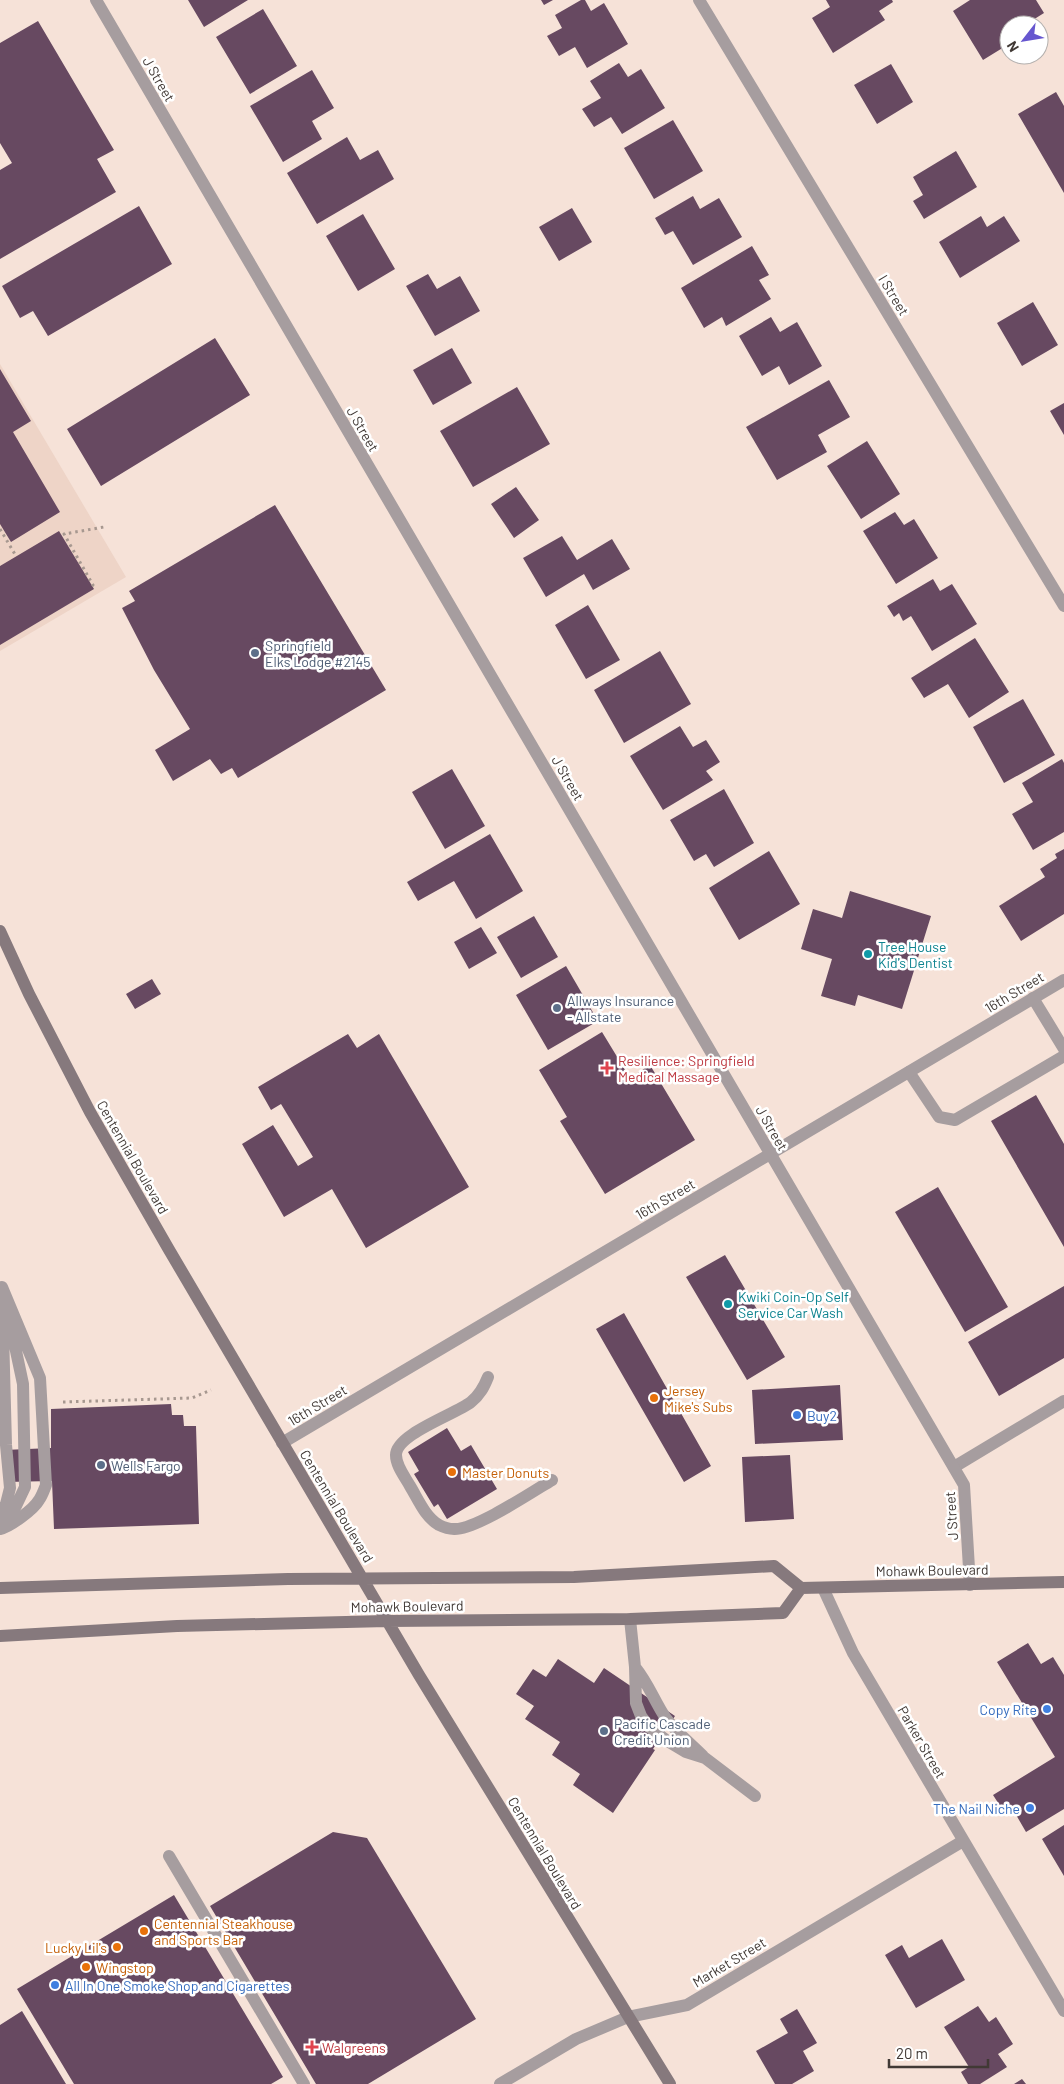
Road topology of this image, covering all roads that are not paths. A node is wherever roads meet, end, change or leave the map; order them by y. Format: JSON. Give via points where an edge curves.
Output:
{"nodes":[{"id":1,"x":96,"y":0,"type":"edge"},
{"id":2,"x":699,"y":0,"type":"edge"},
{"id":3,"x":1064,"y":606,"type":"edge"},
{"id":4,"x":0,"y":931,"type":"edge"},
{"id":5,"x":1064,"y":980,"type":"edge"},
{"id":6,"x":1033,"y":998,"type":"junction"},
{"id":7,"x":1064,"y":1049,"type":"edge"},
{"id":8,"x":1064,"y":1056,"type":"edge"},
{"id":9,"x":909,"y":1072,"type":"junction"},
{"id":10,"x":770,"y":1154,"type":"junction"},
{"id":11,"x":2,"y":1287,"type":"junction"},
{"id":12,"x":488,"y":1377,"type":"dead end"},
{"id":13,"x":1064,"y":1401,"type":"edge"},
{"id":14,"x":282,"y":1443,"type":"junction"},
{"id":15,"x":954,"y":1467,"type":"junction"},
{"id":16,"x":552,"y":1480,"type":"dead end"},
{"id":17,"x":0,"y":1514,"type":"edge"},
{"id":18,"x":0,"y":1522,"type":"edge"},
{"id":19,"x":0,"y":1529,"type":"edge"},
{"id":20,"x":362,"y":1579,"type":"junction"},
{"id":21,"x":1064,"y":1582,"type":"edge"},
{"id":22,"x":970,"y":1585,"type":"junction"},
{"id":23,"x":0,"y":1588,"type":"edge"},
{"id":24,"x":802,"y":1588,"type":"junction"},
{"id":25,"x":823,"y":1588,"type":"junction"},
{"id":26,"x":630,"y":1619,"type":"junction"},
{"id":27,"x":387,"y":1621,"type":"junction"},
{"id":28,"x":0,"y":1636,"type":"edge"},
{"id":29,"x":635,"y":1667,"type":"junction"},
{"id":30,"x":705,"y":1758,"type":"junction"},
{"id":31,"x":755,"y":1796,"type":"dead end"},
{"id":32,"x":963,"y":1841,"type":"junction"},
{"id":33,"x":169,"y":1856,"type":"dead end"},
{"id":34,"x":1064,"y":2011,"type":"edge"},
{"id":35,"x":628,"y":2016,"type":"junction"},
{"id":36,"x":304,"y":2084,"type":"edge"},
{"id":37,"x":500,"y":2084,"type":"edge"},
{"id":38,"x":670,"y":2084,"type":"edge"}],
"edges":[{"from":1,"to":10,"type":"street","name":"J Street"},
{"from":2,"to":3,"type":"street","name":"I Street"},
{"from":4,"to":14,"type":"main road","name":"Centennial Boulevard","via":[[90,1112]]},
{"from":5,"to":6,"type":"street","name":"16th Street"},
{"from":6,"to":7,"type":"street"},
{"from":6,"to":9,"type":"street","name":"16th Street"},
{"from":8,"to":9,"type":"street","via":[[955,1120],[939,1117]]},
{"from":9,"to":10,"type":"street","name":"16th Street"},
{"from":10,"to":14,"type":"street","name":"16th Street"},
{"from":10,"to":15,"type":"street","name":"J Street"},
{"from":11,"to":17,"type":"street","via":[[10,1488]]},
{"from":11,"to":18,"type":"street","via":[[23,1384],[25,1487],[16,1506]]},
{"from":11,"to":19,"type":"street","via":[[40,1378],[46,1485],[39,1501]]},
{"from":12,"to":16,"type":"street","via":[[483,1390],[470,1402],[400,1444],[396,1454],[399,1466],[426,1512],[439,1525],[454,1529],[490,1516]]},
{"from":13,"to":15,"type":"street"},
{"from":14,"to":20,"type":"main road","name":"Centennial Boulevard"},
{"from":15,"to":22,"type":"street","name":"J Street","via":[[964,1485]]},
{"from":20,"to":23,"type":"main road","name":"Mohawk Boulevard"},
{"from":20,"to":24,"type":"main road","name":"Mohawk Boulevard","via":[[574,1577],[774,1566]]},
{"from":20,"to":27,"type":"main road","name":"Centennial Boulevard"},
{"from":21,"to":22,"type":"main road","name":"Mohawk Boulevard"},
{"from":22,"to":25,"type":"main road","name":"Mohawk Boulevard"},
{"from":24,"to":25,"type":"main road","name":"Mohawk Boulevard"},
{"from":24,"to":26,"type":"main road","name":"Mohawk Boulevard","via":[[783,1613]]},
{"from":25,"to":32,"type":"street","name":"Parker Street","via":[[853,1653]]},
{"from":26,"to":27,"type":"main road","name":"Mohawk Boulevard"},
{"from":26,"to":29,"type":"street"},
{"from":27,"to":28,"type":"main road","name":"Mohawk Boulevard","via":[[177,1626]]},
{"from":27,"to":35,"type":"main road","name":"Centennial Boulevard"},
{"from":29,"to":30,"type":"street","via":[[664,1715]]},
{"from":29,"to":30,"type":"street","via":[[636,1703],[649,1727],[686,1752]]},
{"from":30,"to":31,"type":"street"},
{"from":32,"to":34,"type":"street","name":"Parker Street"},
{"from":32,"to":35,"type":"street","name":"Market Street","via":[[686,2005]]},
{"from":33,"to":36,"type":"street"},
{"from":35,"to":37,"type":"street","name":"Market Street","via":[[576,2039]]},
{"from":35,"to":38,"type":"main road","name":"Centennial Boulevard"}]}
